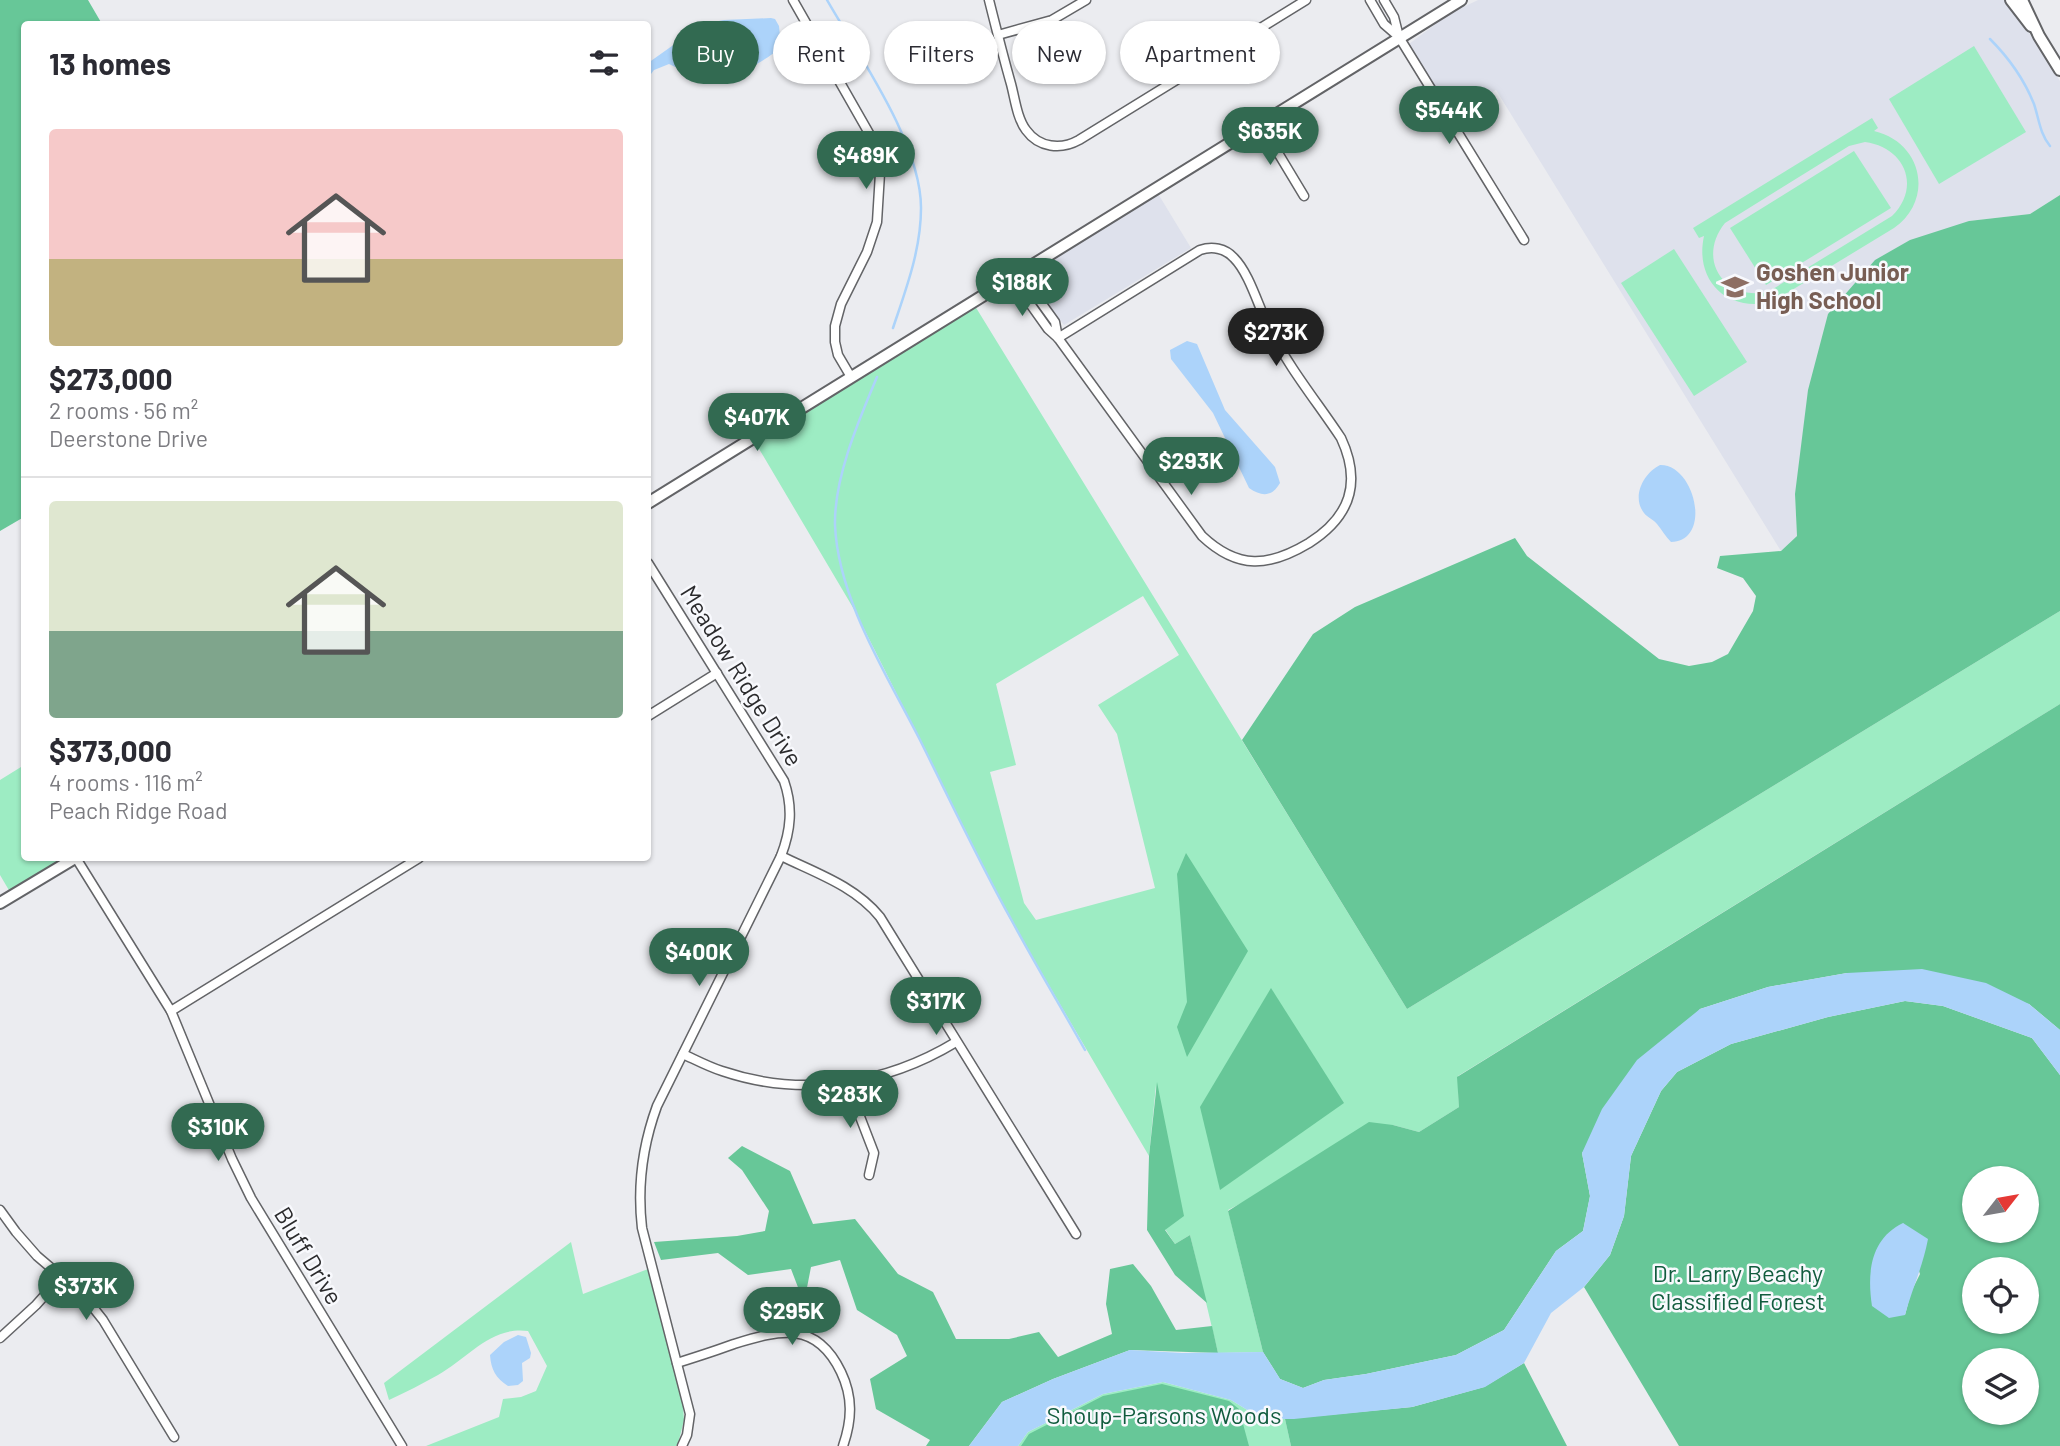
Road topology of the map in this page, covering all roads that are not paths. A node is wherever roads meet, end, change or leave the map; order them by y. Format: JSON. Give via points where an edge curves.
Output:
{"nodes":[{"id":1,"x":793,"y":0,"type":"edge"},
{"id":2,"x":989,"y":0,"type":"edge"},
{"id":3,"x":1086,"y":0,"type":"edge"},
{"id":4,"x":1306,"y":0,"type":"edge"},
{"id":5,"x":1370,"y":0,"type":"edge"},
{"id":6,"x":1384,"y":0,"type":"edge"},
{"id":7,"x":1461,"y":0,"type":"edge"},
{"id":8,"x":2011,"y":0,"type":"edge"},
{"id":9,"x":2022,"y":0,"type":"edge"},
{"id":10,"x":994,"y":21,"type":"edge"},
{"id":11,"x":998,"y":35,"type":"joint"},
{"id":12,"x":2039,"y":36,"type":"junction"},
{"id":13,"x":1399,"y":37,"type":"junction"},
{"id":14,"x":2060,"y":70,"type":"edge"},
{"id":15,"x":1259,"y":123,"type":"junction"},
{"id":16,"x":1304,"y":196,"type":"dead end"},
{"id":17,"x":1524,"y":240,"type":"dead end"},
{"id":18,"x":1015,"y":274,"type":"junction"},
{"id":19,"x":1058,"y":338,"type":"junction"},
{"id":20,"x":851,"y":377,"type":"junction"},
{"id":21,"x":651,"y":501,"type":"edge"},
{"id":22,"x":651,"y":568,"type":"edge"},
{"id":23,"x":717,"y":673,"type":"junction"},
{"id":24,"x":651,"y":714,"type":"edge"},
{"id":25,"x":780,"y":856,"type":"junction"},
{"id":26,"x":70,"y":861,"type":"edge"},
{"id":27,"x":77,"y":861,"type":"edge"},
{"id":28,"x":414,"y":861,"type":"edge"},
{"id":29,"x":0,"y":904,"type":"edge"},
{"id":30,"x":171,"y":1011,"type":"junction"},
{"id":31,"x":956,"y":1042,"type":"junction"},
{"id":32,"x":682,"y":1054,"type":"junction"},
{"id":33,"x":847,"y":1083,"type":"junction"},
{"id":34,"x":869,"y":1175,"type":"dead end"},
{"id":35,"x":0,"y":1210,"type":"edge"},
{"id":36,"x":1076,"y":1234,"type":"dead end"},
{"id":37,"x":62,"y":1276,"type":"junction"},
{"id":38,"x":0,"y":1338,"type":"edge"},
{"id":39,"x":677,"y":1363,"type":"junction"},
{"id":40,"x":174,"y":1437,"type":"dead end"},
{"id":41,"x":402,"y":1446,"type":"edge"},
{"id":42,"x":682,"y":1446,"type":"edge"},
{"id":43,"x":843,"y":1446,"type":"edge"}],
"edges":[{"from":1,"to":20,"type":"street","via":[[870,135],[880,173],[877,222],[835,326],[838,355]]},
{"from":2,"to":10,"type":"street"},
{"from":3,"to":11,"type":"street","via":[[1052,20]]},
{"from":4,"to":11,"type":"street","via":[[1064,146],[1044,144],[1021,123]]},
{"from":5,"to":13,"type":"street","via":[[1384,24]]},
{"from":6,"to":13,"type":"street"},
{"from":7,"to":13,"type":"street"},
{"from":8,"to":12,"type":"street"},
{"from":9,"to":12,"type":"street"},
{"from":12,"to":14,"type":"street"},
{"from":13,"to":15,"type":"street"},
{"from":13,"to":17,"type":"street"},
{"from":15,"to":16,"type":"street"},
{"from":15,"to":18,"type":"street"},
{"from":18,"to":19,"type":"street"},
{"from":18,"to":20,"type":"street"},
{"from":19,"to":19,"type":"street","via":[[1191,254],[1207,247],[1230,253],[1277,342],[1347,450],[1353,475],[1347,502],[1333,526],[1301,548],[1267,561],[1251,562],[1222,552],[1202,536]]},
{"from":20,"to":21,"type":"street"},
{"from":22,"to":23,"type":"street","name":"Meadow Ridge Drive"},
{"from":23,"to":24,"type":"street"},
{"from":23,"to":25,"type":"street","name":"Meadow Ridge Drive","via":[[784,781],[790,819]]},
{"from":25,"to":31,"type":"street","via":[[867,901]]},
{"from":25,"to":32,"type":"street","name":"Meadow Ridge Drive"},
{"from":26,"to":29,"type":"street"},
{"from":27,"to":30,"type":"street","name":"Bluff Drive"},
{"from":28,"to":30,"type":"street"},
{"from":30,"to":41,"type":"street","name":"Bluff Drive","via":[[241,1179]]},
{"from":31,"to":33,"type":"street","via":[[911,1066]]},
{"from":31,"to":36,"type":"street"},
{"from":32,"to":33,"type":"street","via":[[721,1071],[773,1083]]},
{"from":32,"to":39,"type":"street","name":"Meadow Ridge Drive","via":[[648,1130],[639,1201],[647,1254]]},
{"from":33,"to":34,"type":"street","via":[[874,1153]]},
{"from":35,"to":37,"type":"street","via":[[37,1256]]},
{"from":37,"to":38,"type":"street"},
{"from":37,"to":40,"type":"street","via":[[103,1320]]},
{"from":39,"to":42,"type":"street","name":"Meadow Ridge Drive","via":[[690,1414]]},
{"from":39,"to":43,"type":"street","via":[[770,1333],[810,1337],[835,1361],[849,1395],[850,1427]]}]}
